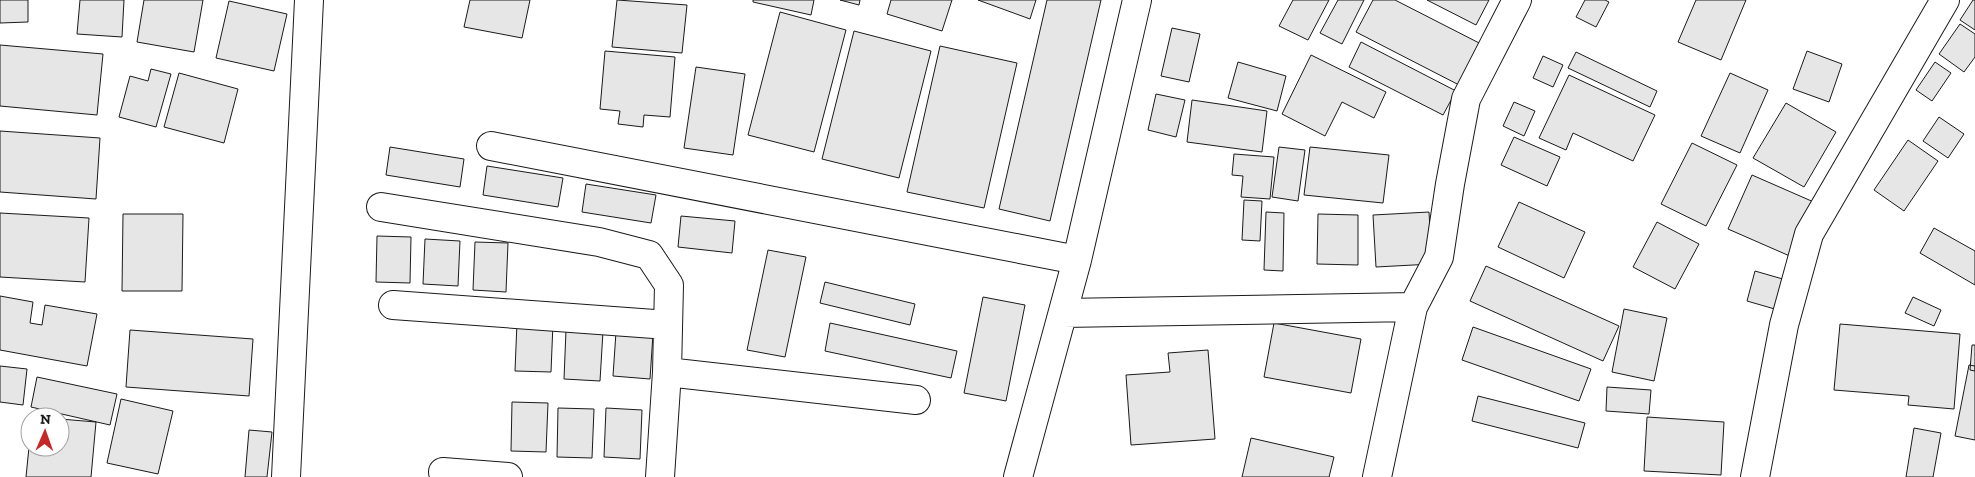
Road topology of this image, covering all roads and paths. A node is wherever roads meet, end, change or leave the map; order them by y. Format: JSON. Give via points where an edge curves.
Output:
{"nodes":[{"id":1,"x":309,"y":0,"type":"edge"},
{"id":2,"x":1137,"y":0,"type":"edge"},
{"id":3,"x":1517,"y":0,"type":"edge"},
{"id":4,"x":1945,"y":0,"type":"edge"},
{"id":5,"x":491,"y":146,"type":"dead end"},
{"id":6,"x":381,"y":208,"type":"dead end"},
{"id":7,"x":1077,"y":260,"type":"junction"},
{"id":8,"x":393,"y":305,"type":"dead end"},
{"id":9,"x":1413,"y":307,"type":"junction"},
{"id":10,"x":1062,"y":313,"type":"junction"},
{"id":11,"x":668,"y":325,"type":"junction"},
{"id":12,"x":667,"y":372,"type":"junction"},
{"id":13,"x":916,"y":400,"type":"dead end"},
{"id":14,"x":443,"y":472,"type":"dead end"},
{"id":15,"x":286,"y":477,"type":"edge"},
{"id":16,"x":508,"y":477,"type":"edge"},
{"id":17,"x":660,"y":477,"type":"edge"},
{"id":18,"x":1018,"y":477,"type":"edge"},
{"id":19,"x":1378,"y":477,"type":"edge"},
{"id":20,"x":1755,"y":477,"type":"edge"}],
"edges":[{"from":1,"to":15,"type":"street"},
{"from":2,"to":7,"type":"street"},
{"from":3,"to":9,"type":"street","via":[[1466,99],[1439,257]]},
{"from":4,"to":20,"type":"street","via":[[1809,234],[1784,325]]},
{"from":5,"to":7,"type":"street"},
{"from":6,"to":11,"type":"street","via":[[599,242],[649,255],[669,285]]},
{"from":7,"to":10,"type":"street"},
{"from":8,"to":11,"type":"street"},
{"from":9,"to":10,"type":"street"},
{"from":9,"to":19,"type":"street"},
{"from":10,"to":18,"type":"street"},
{"from":11,"to":12,"type":"street"},
{"from":12,"to":13,"type":"street"},
{"from":12,"to":17,"type":"street"},
{"from":14,"to":16,"type":"street"}]}
